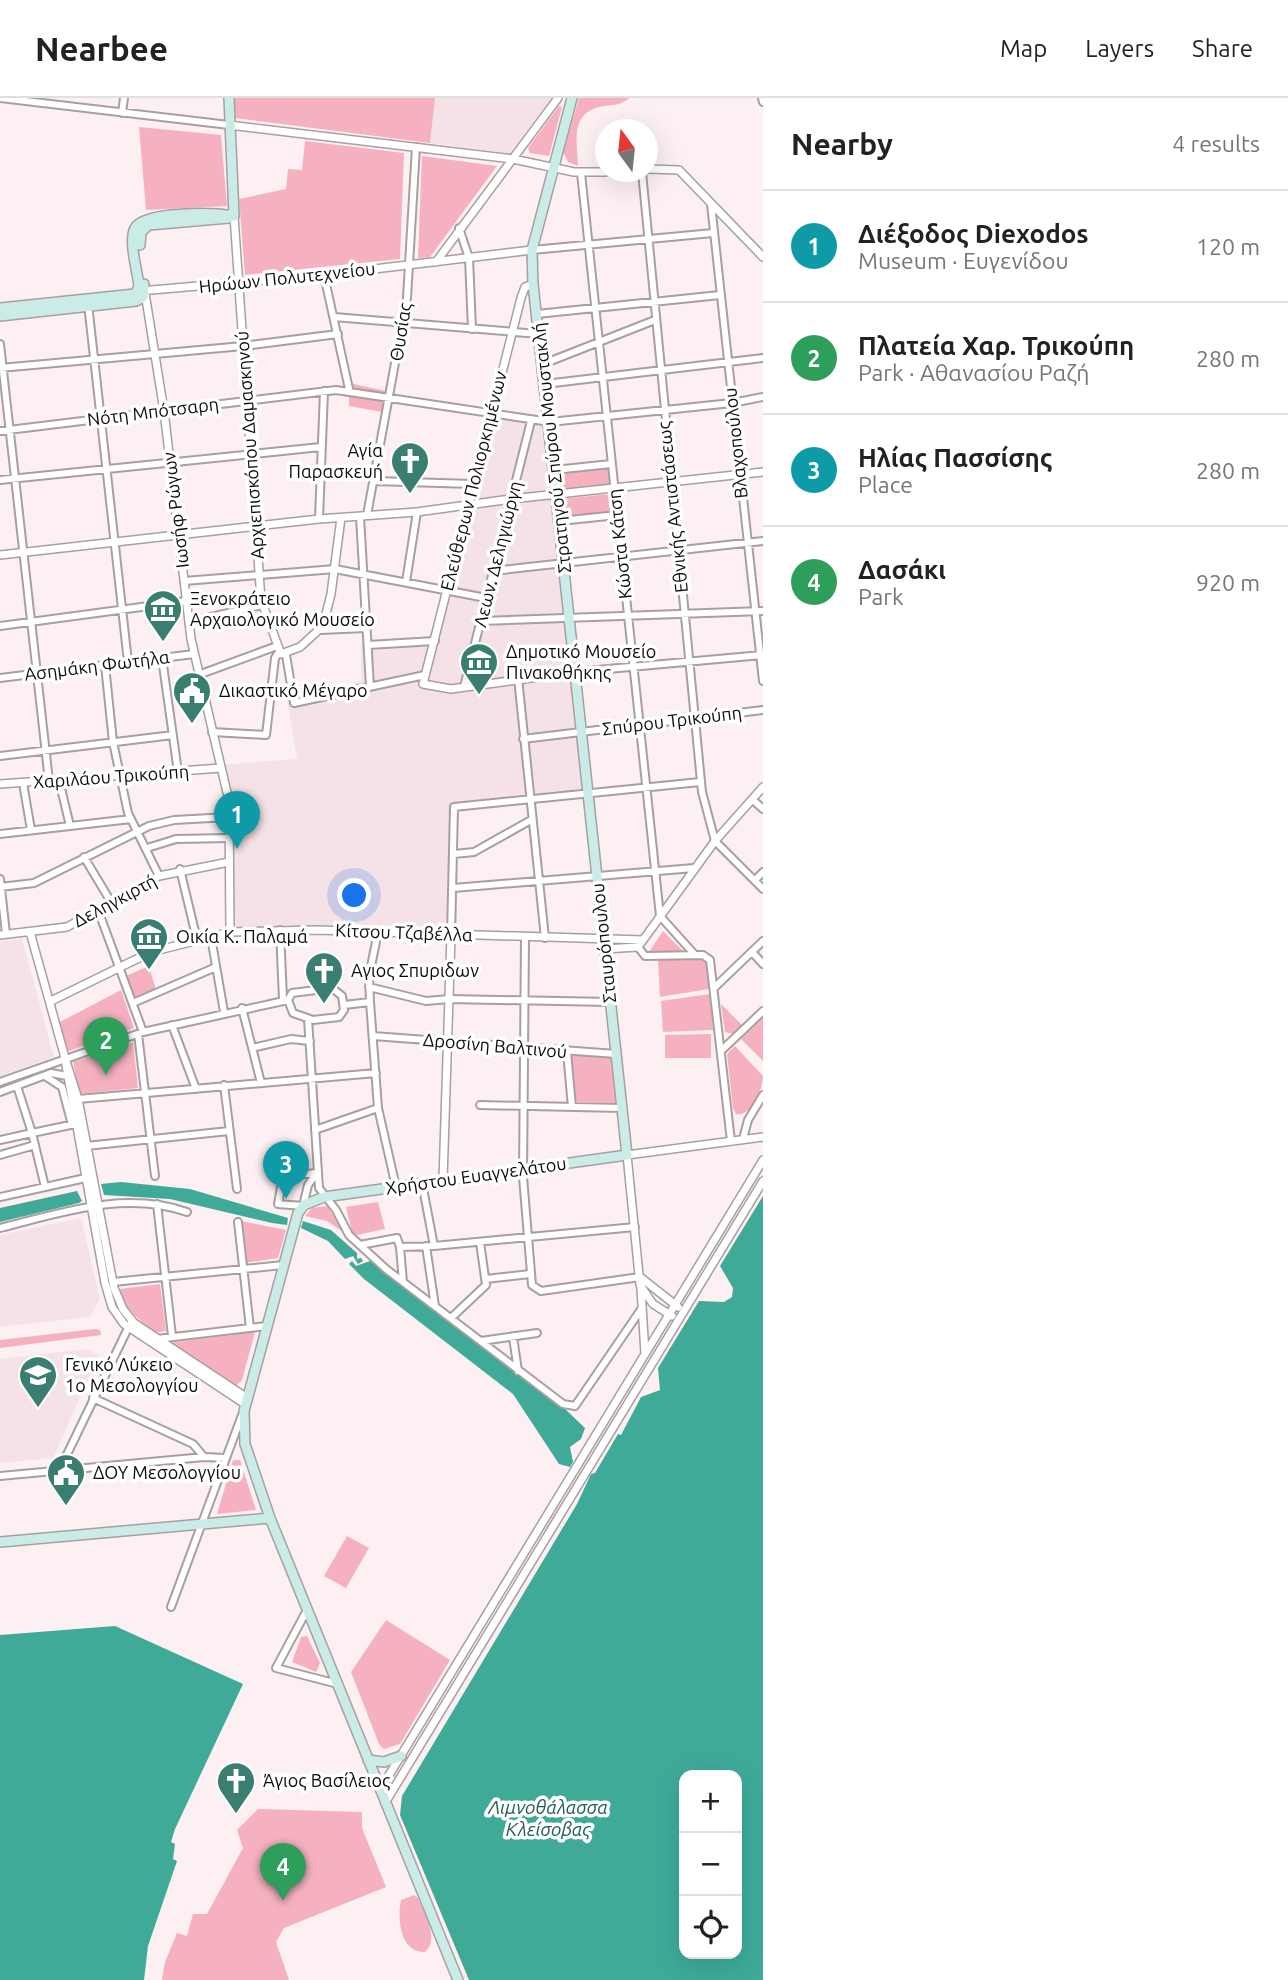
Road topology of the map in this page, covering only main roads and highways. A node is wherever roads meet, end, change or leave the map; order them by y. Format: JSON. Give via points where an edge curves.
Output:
{"nodes":[{"id":1,"x":229,"y":98,"type":"edge"},
{"id":2,"x":572,"y":98,"type":"edge"},
{"id":3,"x":88,"y":302,"type":"junction"},
{"id":4,"x":0,"y":308,"type":"edge"},
{"id":5,"x":0,"y":316,"type":"edge"},
{"id":6,"x":581,"y":732,"type":"joint"},
{"id":7,"x":627,"y":1155,"type":"joint"},
{"id":8,"x":270,"y":1518,"type":"junction"},
{"id":9,"x":0,"y":1542,"type":"edge"},
{"id":10,"x":401,"y":1756,"type":"road end"},
{"id":11,"x":368,"y":1760,"type":"junction"},
{"id":12,"x":458,"y":1980,"type":"edge"}],
"edges":[{"from":1,"to":3,"type":"main road","via":[[234,216],[145,227],[140,240],[142,291]]},
{"from":2,"to":6,"type":"main road","name":"Στρατηγού Σπύρου Μουστακλή","via":[[533,250],[533,284]]},
{"from":3,"to":4,"type":"main road"},
{"from":3,"to":5,"type":"main road"},
{"from":6,"to":7,"type":"main road","name":"Σταυρόπουλου"},
{"from":7,"to":8,"type":"main road","name":"Χρήστου Ευαγγελάτου","via":[[324,1197],[300,1210],[245,1404],[245,1444]]},
{"from":8,"to":9,"type":"main road"},
{"from":8,"to":11,"type":"main road"},
{"from":10,"to":11,"type":"main road","via":[[384,1762]]},
{"from":11,"to":12,"type":"main road"}]}
